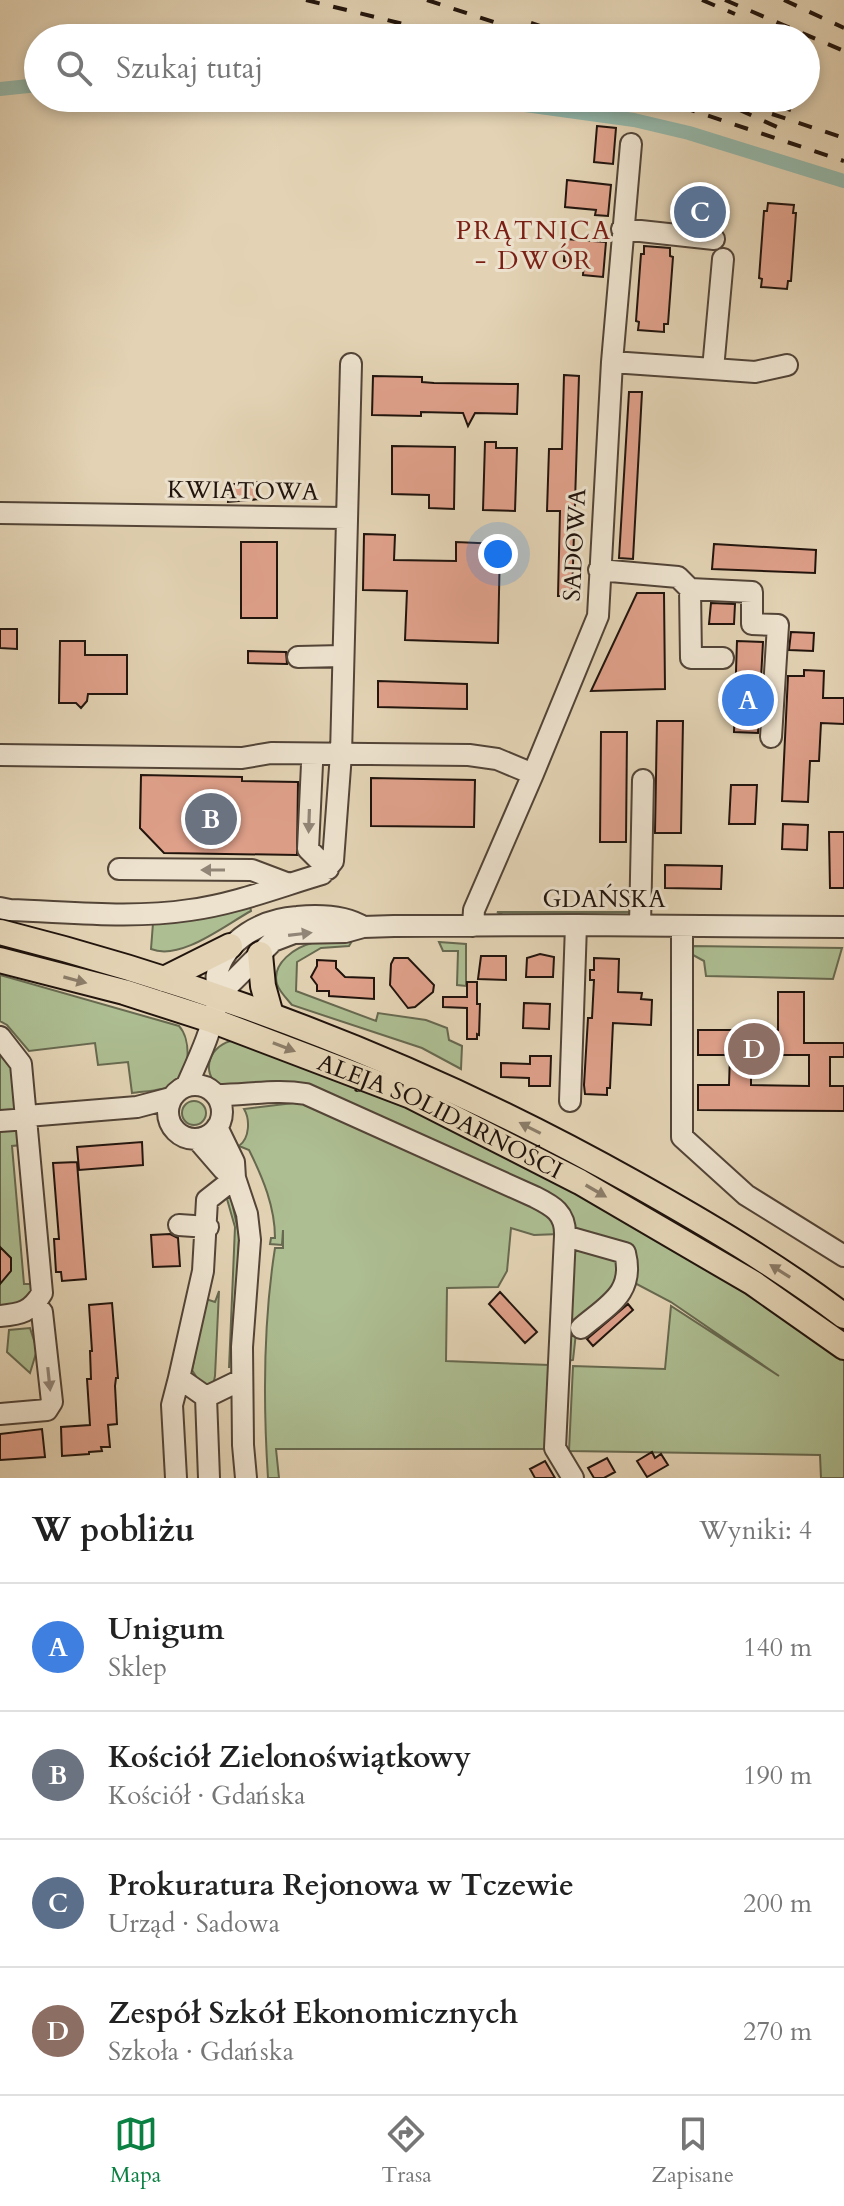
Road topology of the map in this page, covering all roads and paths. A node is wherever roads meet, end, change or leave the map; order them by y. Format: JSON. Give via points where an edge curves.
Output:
{"nodes":[{"id":1,"x":631,"y":144,"type":"dead end"},
{"id":2,"x":622,"y":229,"type":"junction"},
{"id":3,"x":714,"y":239,"type":"dead end"},
{"id":4,"x":723,"y":259,"type":"dead end"},
{"id":5,"x":612,"y":362,"type":"junction"},
{"id":6,"x":351,"y":364,"type":"dead end"},
{"id":7,"x":787,"y":365,"type":"dead end"},
{"id":8,"x":713,"y":369,"type":"junction"},
{"id":9,"x":0,"y":513,"type":"edge"},
{"id":10,"x":345,"y":518,"type":"junction"},
{"id":11,"x":599,"y":570,"type":"junction"},
{"id":12,"x":690,"y":589,"type":"junction"},
{"id":13,"x":342,"y":656,"type":"junction"},
{"id":14,"x":298,"y":657,"type":"dead end"},
{"id":15,"x":723,"y":658,"type":"dead end"},
{"id":16,"x":771,"y":737,"type":"dead end"},
{"id":17,"x":341,"y":754,"type":"junction"},
{"id":18,"x":0,"y":755,"type":"edge"},
{"id":19,"x":312,"y":764,"type":"dead end"},
{"id":20,"x":533,"y":774,"type":"junction"},
{"id":21,"x":643,"y":780,"type":"dead end"},
{"id":22,"x":331,"y":865,"type":"junction"},
{"id":23,"x":119,"y":869,"type":"dead end"},
{"id":24,"x":289,"y":884,"type":"junction"},
{"id":25,"x":0,"y":908,"type":"edge"},
{"id":26,"x":576,"y":925,"type":"junction"},
{"id":27,"x":640,"y":925,"type":"junction"},
{"id":28,"x":473,"y":926,"type":"junction"},
{"id":29,"x":682,"y":926,"type":"junction"},
{"id":30,"x":363,"y":927,"type":"junction"},
{"id":31,"x":844,"y":927,"type":"edge"},
{"id":32,"x":0,"y":932,"type":"edge"},
{"id":33,"x":230,"y":946,"type":"junction"},
{"id":34,"x":260,"y":954,"type":"junction"},
{"id":35,"x":0,"y":960,"type":"edge"},
{"id":36,"x":164,"y":979,"type":"junction"},
{"id":37,"x":218,"y":996,"type":"junction"},
{"id":38,"x":271,"y":1015,"type":"junction"},
{"id":39,"x":211,"y":1020,"type":"junction"},
{"id":40,"x":0,"y":1037,"type":"edge"},
{"id":41,"x":570,"y":1101,"type":"dead end"},
{"id":42,"x":198,"y":1102,"type":"junction"},
{"id":43,"x":27,"y":1117,"type":"junction"},
{"id":44,"x":0,"y":1121,"type":"edge"},
{"id":45,"x":197,"y":1139,"type":"junction"},
{"id":46,"x":235,"y":1178,"type":"junction"},
{"id":47,"x":179,"y":1225,"type":"dead end"},
{"id":48,"x":208,"y":1227,"type":"junction"},
{"id":49,"x":565,"y":1236,"type":"junction"},
{"id":50,"x":844,"y":1256,"type":"edge"},
{"id":51,"x":35,"y":1305,"type":"junction"},
{"id":52,"x":0,"y":1316,"type":"edge"},
{"id":53,"x":844,"y":1316,"type":"edge"},
{"id":54,"x":581,"y":1328,"type":"dead end"},
{"id":55,"x":844,"y":1347,"type":"edge"},
{"id":56,"x":179,"y":1378,"type":"junction"},
{"id":57,"x":241,"y":1380,"type":"junction"},
{"id":58,"x":206,"y":1397,"type":"junction"},
{"id":59,"x":0,"y":1414,"type":"edge"},
{"id":60,"x":168,"y":1478,"type":"edge"},
{"id":61,"x":176,"y":1478,"type":"edge"},
{"id":62,"x":209,"y":1478,"type":"edge"},
{"id":63,"x":246,"y":1478,"type":"edge"},
{"id":64,"x":573,"y":1478,"type":"edge"}],
"edges":[{"from":1,"to":2,"type":"street","name":"SADOWA"},
{"from":2,"to":3,"type":"street"},
{"from":2,"to":5,"type":"street","name":"SADOWA"},
{"from":4,"to":8,"type":"street"},
{"from":5,"to":8,"type":"street"},
{"from":5,"to":11,"type":"street","name":"SADOWA"},
{"from":6,"to":10,"type":"street"},
{"from":7,"to":8,"type":"street","via":[[755,372]]},
{"from":9,"to":10,"type":"street","name":"KWIATOWA"},
{"from":10,"to":13,"type":"street","name":"KWIATOWA"},
{"from":11,"to":12,"type":"street","via":[[678,577]]},
{"from":11,"to":20,"type":"street","name":"SADOWA","via":[[598,616]]},
{"from":12,"to":15,"type":"street","via":[[691,658]]},
{"from":12,"to":16,"type":"street","via":[[752,592],[752,624],[778,625]]},
{"from":13,"to":14,"type":"street"},
{"from":13,"to":17,"type":"street","name":"KWIATOWA"},
{"from":17,"to":18,"type":"street"},
{"from":17,"to":20,"type":"street","via":[[469,755],[497,759]]},
{"from":17,"to":22,"type":"street","name":"KWIATOWA"},
{"from":19,"to":22,"type":"street","one_way":true,"via":[[308,849]]},
{"from":20,"to":28,"type":"street","name":"SADOWA","via":[[474,910]]},
{"from":21,"to":27,"type":"street"},
{"from":22,"to":24,"type":"street","via":[[322,874]]},
{"from":24,"to":23,"type":"street","one_way":true,"via":[[252,870]]},
{"from":24,"to":25,"type":"street","via":[[223,904],[149,915]]},
{"from":26,"to":27,"type":"street","name":"GDAŃSKA"},
{"from":26,"to":28,"type":"street","name":"GDAŃSKA"},
{"from":26,"to":41,"type":"street"},
{"from":27,"to":29,"type":"street","name":"GDAŃSKA"},
{"from":28,"to":30,"type":"street","name":"GDAŃSKA"},
{"from":29,"to":31,"type":"street","name":"GDAŃSKA"},
{"from":29,"to":50,"type":"street","via":[[682,1137],[746,1195]]},
{"from":30,"to":33,"type":"street","name":"GDAŃSKA","via":[[353,920],[288,917],[259,927]]},
{"from":34,"to":30,"type":"street","name":"GDAŃSKA","one_way":true,"via":[[273,941],[294,933]]},
{"from":32,"to":36,"type":"main road","name":"ALEJA SOLIDARNOŚCI"},
{"from":33,"to":36,"type":"main road"},
{"from":33,"to":37,"type":"street","via":[[216,976]]},
{"from":34,"to":37,"type":"street","name":"GDAŃSKA"},
{"from":34,"to":38,"type":"main road"},
{"from":35,"to":39,"type":"main road","name":"ALEJA SOLIDARNOŚCI","one_way":true},
{"from":36,"to":37,"type":"main road","name":"ALEJA SOLIDARNOŚCI"},
{"from":37,"to":38,"type":"main road","name":"ALEJA SOLIDARNOŚCI"},
{"from":37,"to":39,"type":"street"},
{"from":53,"to":38,"type":"main road","name":"ALEJA SOLIDARNOŚCI","one_way":true,"via":[[752,1253],[601,1165],[412,1072]]},
{"from":39,"to":42,"type":"street","via":[[200,1056]]},
{"from":39,"to":55,"type":"main road","name":"ALEJA SOLIDARNOŚCI","one_way":true,"via":[[411,1096],[580,1182],[753,1283]]},
{"from":40,"to":43,"type":"street","via":[[21,1064]]},
{"from":42,"to":43,"type":"street"},
{"from":42,"to":45,"type":"street","via":[[205,1137]]},
{"from":42,"to":45,"type":"street","via":[[174,1130]]},
{"from":42,"to":46,"type":"street","via":[[234,1162]]},
{"from":42,"to":49,"type":"street","via":[[273,1091],[306,1094],[553,1206],[564,1220]]},
{"from":43,"to":44,"type":"street"},
{"from":43,"to":51,"type":"street","via":[[42,1293]]},
{"from":45,"to":46,"type":"street"},
{"from":46,"to":48,"type":"street","via":[[207,1200]]},
{"from":46,"to":57,"type":"street","via":[[250,1240]]},
{"from":47,"to":48,"type":"street"},
{"from":48,"to":56,"type":"street"},
{"from":49,"to":54,"type":"street","via":[[625,1253],[628,1265],[622,1292]]},
{"from":49,"to":64,"type":"street","via":[[555,1448]]},
{"from":51,"to":52,"type":"street","via":[[23,1314]]},
{"from":51,"to":59,"type":"street","one_way":true,"via":[[42,1312],[52,1402],[47,1410]]},
{"from":56,"to":58,"type":"street"},
{"from":56,"to":61,"type":"street","via":[[172,1405]]},
{"from":57,"to":58,"type":"street"},
{"from":57,"to":63,"type":"street"},
{"from":58,"to":62,"type":"street"},
{"from":60,"to":61,"type":"street"}]}
